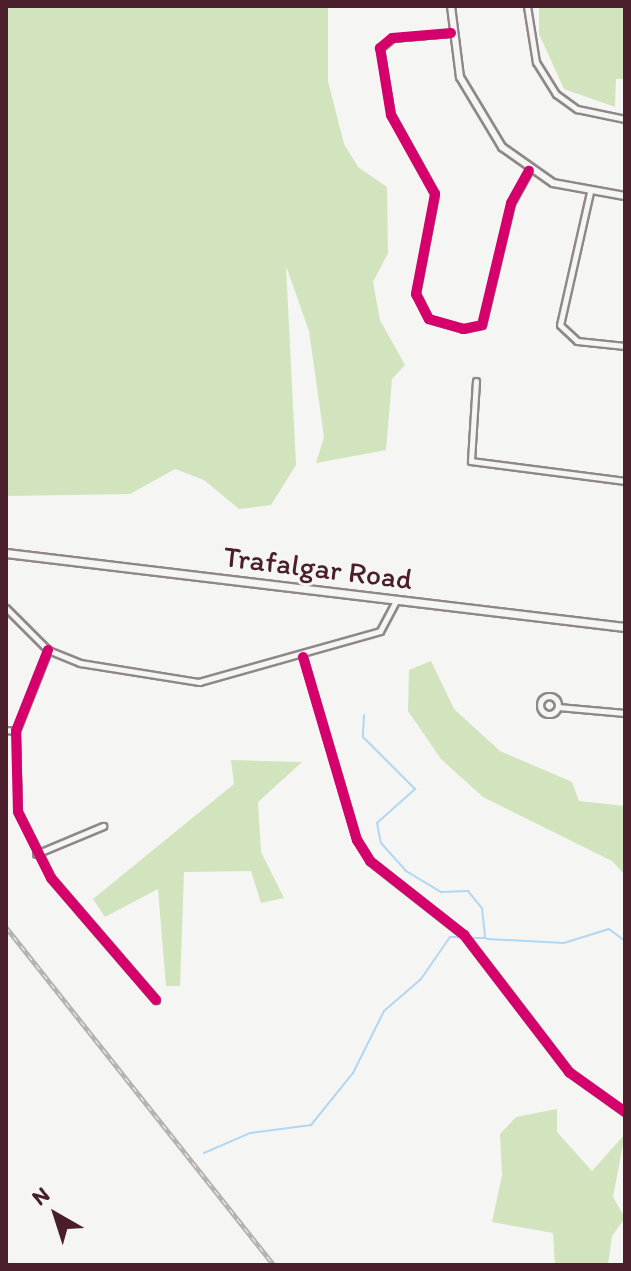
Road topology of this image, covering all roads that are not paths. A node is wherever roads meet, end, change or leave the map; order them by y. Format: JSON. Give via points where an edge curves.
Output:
{"nodes":[{"id":1,"x":451,"y":6,"type":"edge"},
{"id":2,"x":527,"y":6,"type":"edge"},
{"id":3,"x":451,"y":33,"type":"junction"},
{"id":4,"x":625,"y":119,"type":"edge"},
{"id":5,"x":529,"y":171,"type":"junction"},
{"id":6,"x":590,"y":192,"type":"junction"},
{"id":7,"x":625,"y":196,"type":"edge"},
{"id":8,"x":625,"y":346,"type":"edge"},
{"id":9,"x":476,"y":381,"type":"dead end"},
{"id":10,"x":625,"y":481,"type":"edge"},
{"id":11,"x":6,"y":553,"type":"edge"},
{"id":12,"x":395,"y":603,"type":"junction"},
{"id":13,"x":6,"y":608,"type":"edge"},
{"id":14,"x":625,"y":627,"type":"edge"},
{"id":15,"x":48,"y":650,"type":"junction"},
{"id":16,"x":303,"y":657,"type":"junction"},
{"id":17,"x":558,"y":707,"type":"dead end"},
{"id":18,"x":625,"y":713,"type":"edge"},
{"id":19,"x":6,"y":730,"type":"edge"},
{"id":20,"x":16,"y":731,"type":"junction"},
{"id":21,"x":103,"y":826,"type":"dead end"},
{"id":22,"x":36,"y":854,"type":"junction"},
{"id":23,"x":156,"y":1000,"type":"dead end"},
{"id":24,"x":625,"y":1112,"type":"edge"}],
"edges":[{"from":1,"to":3,"type":"street"},
{"from":2,"to":4,"type":"street","via":[[536,62],[556,94],[577,109]]},
{"from":3,"to":5,"type":"street","via":[[478,117]]},
{"from":3,"to":5,"type":"street","via":[[392,38],[380,48],[391,115],[435,191],[416,294],[429,319],[463,329],[482,325],[511,203]]},
{"from":5,"to":6,"type":"street"},
{"from":6,"to":7,"type":"street"},
{"from":6,"to":8,"type":"street","via":[[560,325],[577,341]]},
{"from":9,"to":10,"type":"street","via":[[471,461]]},
{"from":11,"to":12,"type":"main road","name":"Trafalgar Road"},
{"from":12,"to":14,"type":"main road","name":"Trafalgar Road"},
{"from":12,"to":16,"type":"street","via":[[380,631]]},
{"from":13,"to":15,"type":"street"},
{"from":15,"to":16,"type":"street","via":[[80,663],[199,682]]},
{"from":15,"to":20,"type":"street"},
{"from":16,"to":24,"type":"street","via":[[357,840],[370,861],[464,935],[569,1072]]},
{"from":17,"to":18,"type":"street"},
{"from":19,"to":20,"type":"street"},
{"from":20,"to":22,"type":"street","via":[[12,778]]},
{"from":21,"to":22,"type":"street"},
{"from":22,"to":23,"type":"street","via":[[125,972]]}]}
